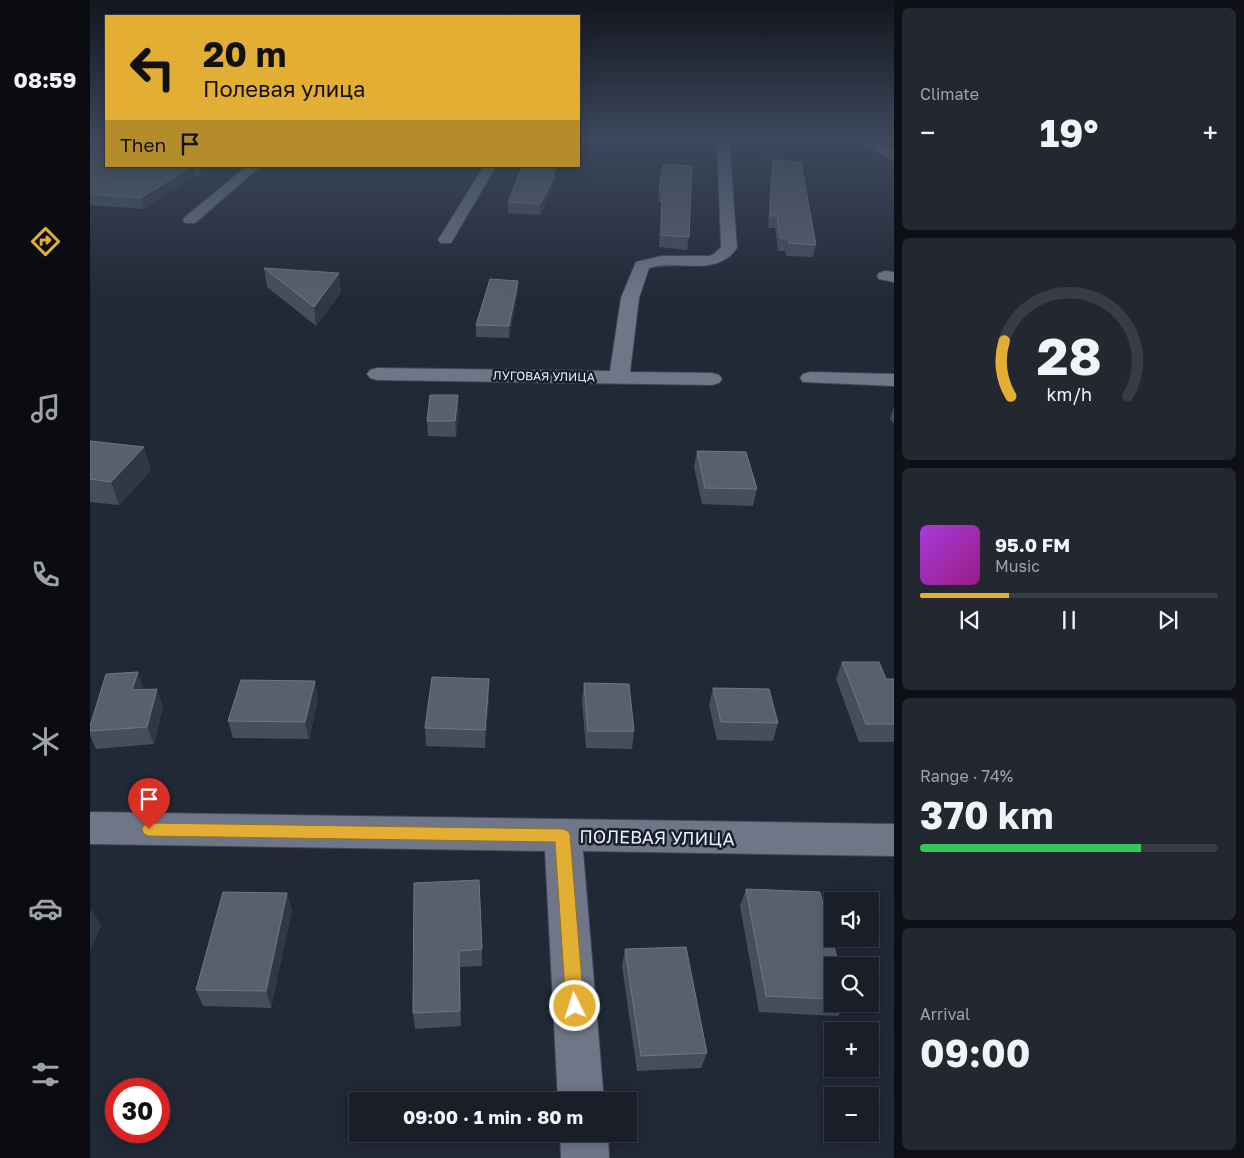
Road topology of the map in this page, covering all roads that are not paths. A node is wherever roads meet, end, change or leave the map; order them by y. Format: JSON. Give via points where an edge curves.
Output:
{"nodes":[{"id":1,"x":222,"y":193,"type":"edge"},
{"id":2,"x":474,"y":193,"type":"edge"},
{"id":3,"x":725,"y":193,"type":"edge"},
{"id":4,"x":190,"y":220,"type":"dead end"},
{"id":5,"x":446,"y":240,"type":"dead end"},
{"id":6,"x":377,"y":374,"type":"dead end"},
{"id":7,"x":619,"y":377,"type":"junction"},
{"id":8,"x":810,"y":378,"type":"dead end"},
{"id":9,"x":712,"y":379,"type":"dead end"},
{"id":10,"x":894,"y":380,"type":"edge"},
{"id":11,"x":90,"y":828,"type":"edge"},
{"id":12,"x":562,"y":835,"type":"junction"},
{"id":13,"x":894,"y":840,"type":"edge"},
{"id":14,"x":580,"y":1092,"type":"edge"},
{"id":15,"x":584,"y":1142,"type":"edge"},
{"id":16,"x":585,"y":1158,"type":"edge"}],
"edges":[{"from":1,"to":4,"type":"street"},
{"from":2,"to":5,"type":"street"},
{"from":3,"to":7,"type":"street","via":[[728,248],[721,256],[708,260],[642,265],[630,298]]},
{"from":6,"to":7,"type":"street","name":"ЛУГОВАЯ УЛИЦА"},
{"from":7,"to":9,"type":"street","name":"ЛУГОВАЯ УЛИЦА"},
{"from":8,"to":10,"type":"street"},
{"from":11,"to":12,"type":"street","name":"ПОЛЕВАЯ УЛИЦА"},
{"from":12,"to":13,"type":"street","name":"ПОЛЕВАЯ УЛИЦА"},
{"from":12,"to":14,"type":"street"},
{"from":15,"to":16,"type":"street"}]}
